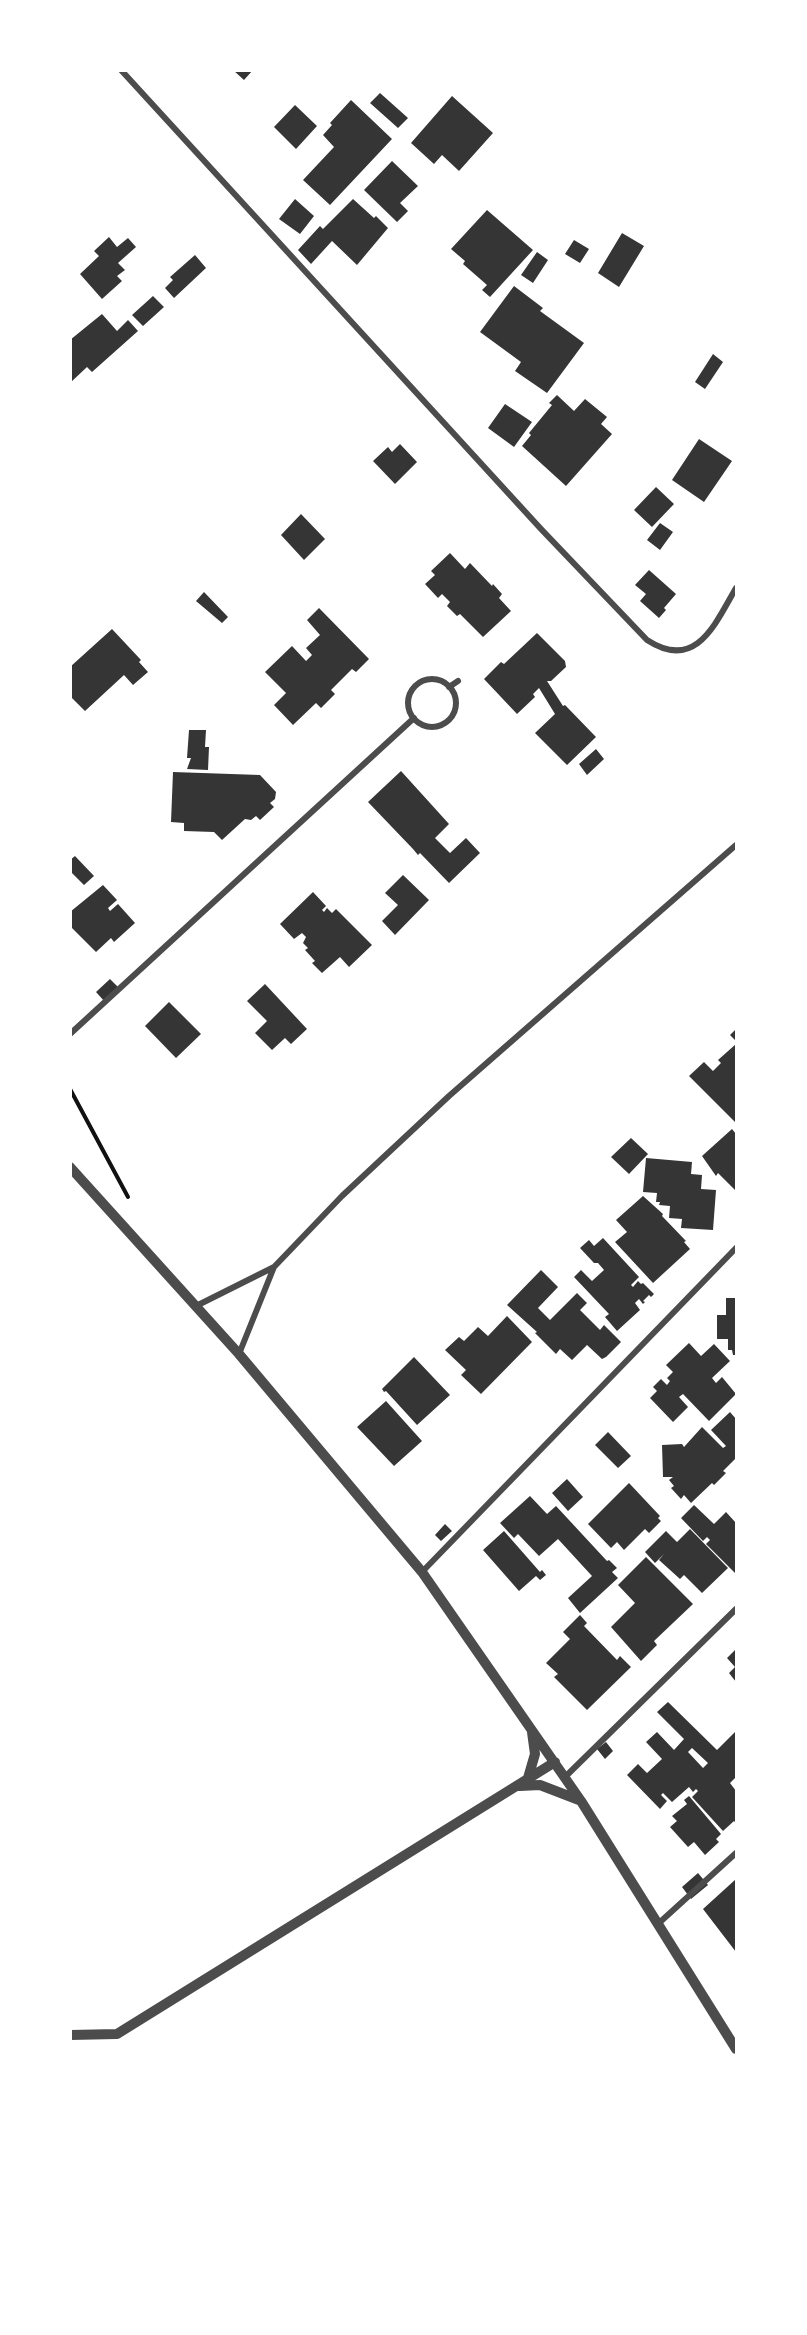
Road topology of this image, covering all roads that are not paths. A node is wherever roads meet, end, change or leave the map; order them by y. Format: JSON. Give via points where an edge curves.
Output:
{"nodes":[{"id":1,"x":121,"y":70,"type":"edge"},
{"id":2,"x":736,"y":588,"type":"edge"},
{"id":3,"x":458,"y":681,"type":"dead end"},
{"id":4,"x":449,"y":687,"type":"junction"},
{"id":5,"x":414,"y":718,"type":"junction"},
{"id":6,"x":736,"y":845,"type":"edge"},
{"id":7,"x":70,"y":1034,"type":"edge"},
{"id":8,"x":70,"y":1167,"type":"edge"},
{"id":9,"x":736,"y":1248,"type":"edge"},
{"id":10,"x":274,"y":1267,"type":"junction"},
{"id":11,"x":196,"y":1306,"type":"junction"},
{"id":12,"x":239,"y":1354,"type":"junction"},
{"id":13,"x":422,"y":1572,"type":"junction"},
{"id":14,"x":736,"y":1609,"type":"edge"},
{"id":15,"x":532,"y":1729,"type":"junction"},
{"id":16,"x":555,"y":1762,"type":"junction"},
{"id":17,"x":565,"y":1777,"type":"junction"},
{"id":18,"x":528,"y":1778,"type":"junction"},
{"id":19,"x":514,"y":1787,"type":"junction"},
{"id":20,"x":581,"y":1801,"type":"junction"},
{"id":21,"x":736,"y":1853,"type":"edge"},
{"id":22,"x":659,"y":1923,"type":"junction"},
{"id":23,"x":70,"y":2034,"type":"edge"},
{"id":24,"x":736,"y":2049,"type":"edge"}],
"edges":[{"from":1,"to":2,"type":"street","via":[[647,640],[667,651],[686,651],[695,646],[710,632]]},
{"from":3,"to":4,"type":"street"},
{"from":4,"to":5,"type":"street","via":[[435,679],[419,682],[409,695]]},
{"from":4,"to":5,"type":"street","via":[[455,702],[450,718],[428,726]]},
{"from":5,"to":7,"type":"street"},
{"from":6,"to":10,"type":"street","via":[[449,1096],[342,1196]]},
{"from":8,"to":11,"type":"street"},
{"from":9,"to":13,"type":"street"},
{"from":10,"to":11,"type":"street"},
{"from":10,"to":12,"type":"street"},
{"from":11,"to":12,"type":"street"},
{"from":12,"to":13,"type":"street"},
{"from":13,"to":15,"type":"street"},
{"from":14,"to":17,"type":"street"},
{"from":15,"to":16,"type":"street"},
{"from":15,"to":18,"type":"street","via":[[535,1754]]},
{"from":16,"to":17,"type":"street"},
{"from":16,"to":18,"type":"street"},
{"from":17,"to":20,"type":"street"},
{"from":18,"to":19,"type":"street"},
{"from":19,"to":20,"type":"street","via":[[540,1785]]},
{"from":19,"to":23,"type":"street","via":[[117,2034]]},
{"from":20,"to":22,"type":"street"},
{"from":21,"to":22,"type":"street"},
{"from":22,"to":24,"type":"street"}]}
